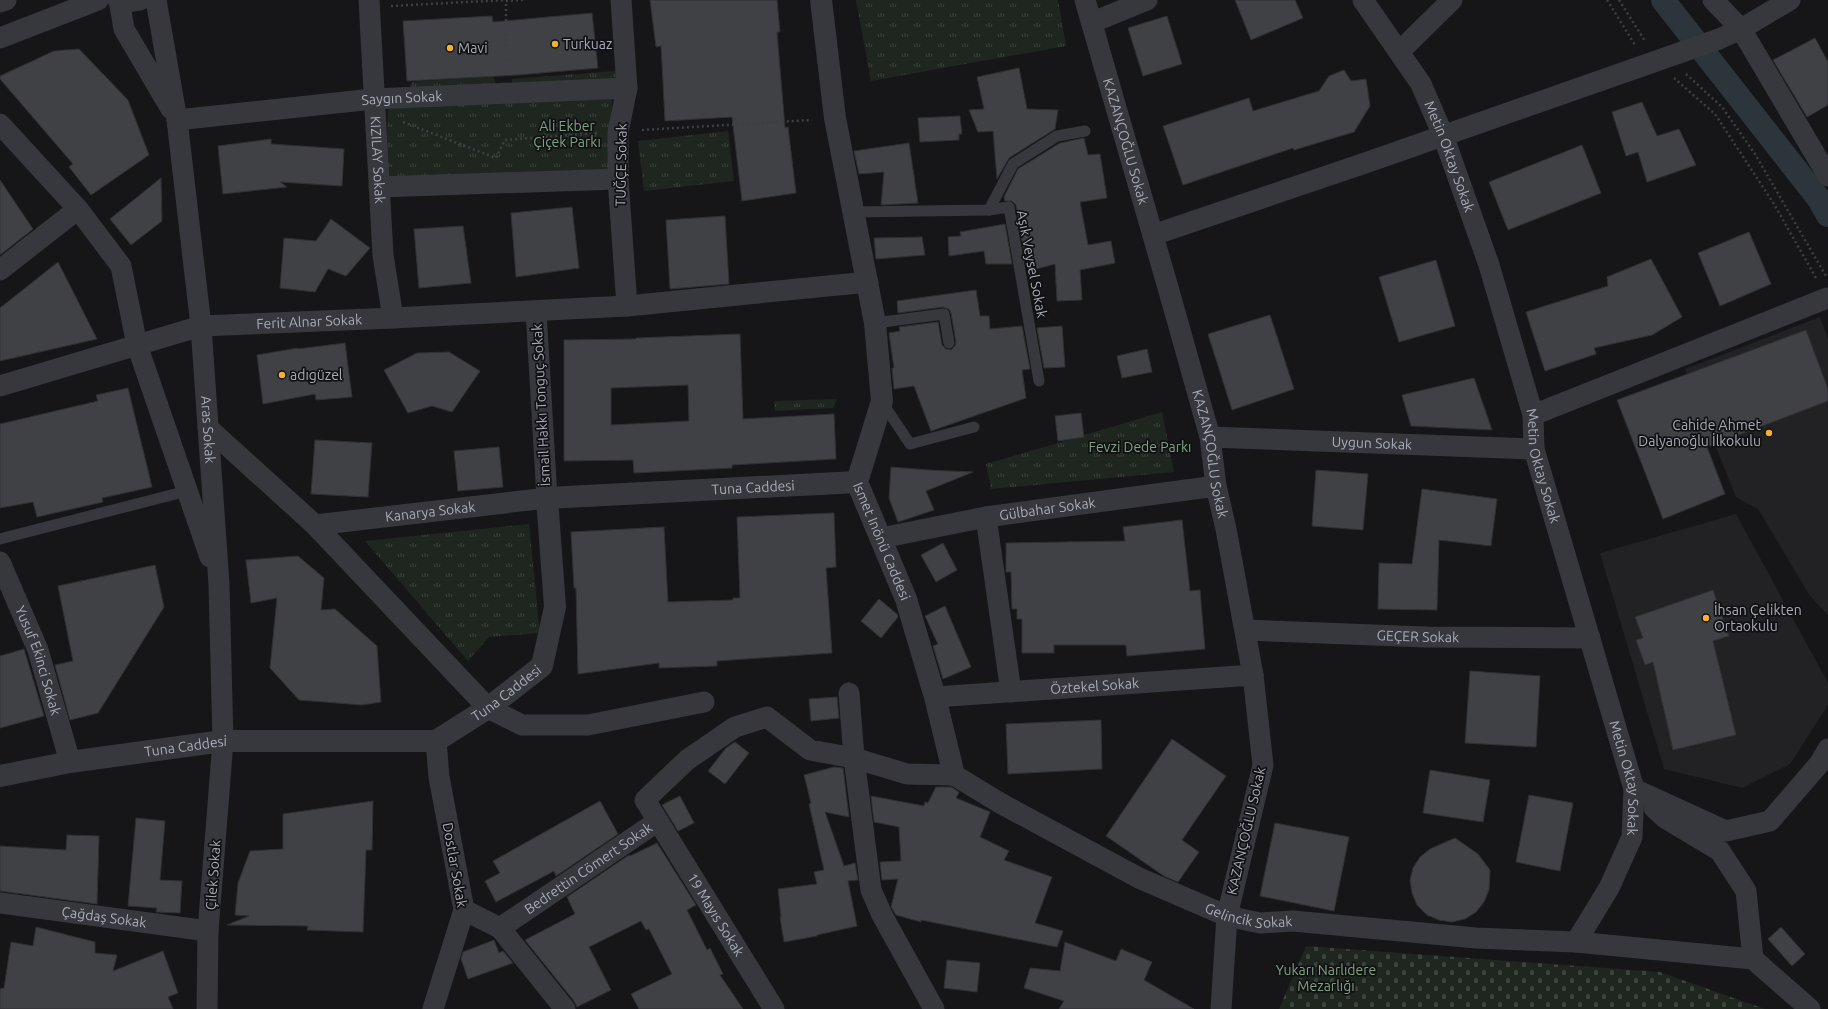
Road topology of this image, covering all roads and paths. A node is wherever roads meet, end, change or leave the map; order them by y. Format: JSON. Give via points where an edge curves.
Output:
{"nodes":[{"id":1,"x":6,"y":0,"type":"edge"},
{"id":2,"x":98,"y":0,"type":"edge"},
{"id":3,"x":118,"y":0,"type":"edge"},
{"id":4,"x":140,"y":0,"type":"edge"},
{"id":5,"x":156,"y":0,"type":"edge"},
{"id":6,"x":506,"y":0,"type":"edge"},
{"id":7,"x":523,"y":0,"type":"edge"},
{"id":8,"x":621,"y":0,"type":"edge"},
{"id":9,"x":821,"y":0,"type":"edge"},
{"id":10,"x":1085,"y":0,"type":"edge"},
{"id":11,"x":1147,"y":0,"type":"edge"},
{"id":12,"x":1363,"y":0,"type":"edge"},
{"id":13,"x":1452,"y":0,"type":"edge"},
{"id":14,"x":1607,"y":0,"type":"edge"},
{"id":15,"x":1619,"y":0,"type":"edge"},
{"id":16,"x":1713,"y":0,"type":"edge"},
{"id":17,"x":1790,"y":0,"type":"edge"},
{"id":18,"x":0,"y":2,"type":"edge"},
{"id":19,"x":369,"y":3,"type":"edge"},
{"id":20,"x":1092,"y":22,"type":"junction"},
{"id":21,"x":1741,"y":29,"type":"junction"},
{"id":22,"x":0,"y":38,"type":"edge"},
{"id":23,"x":1399,"y":52,"type":"junction"},
{"id":24,"x":1664,"y":58,"type":"junction"},
{"id":25,"x":627,"y":88,"type":"junction"},
{"id":26,"x":506,"y":93,"type":"junction"},
{"id":27,"x":374,"y":100,"type":"junction"},
{"id":28,"x":835,"y":118,"type":"junction"},
{"id":29,"x":177,"y":120,"type":"junction"},
{"id":30,"x":403,"y":122,"type":"dead end"},
{"id":31,"x":0,"y":124,"type":"edge"},
{"id":32,"x":1085,"y":131,"type":"dead end"},
{"id":33,"x":618,"y":132,"type":"junction"},
{"id":34,"x":1443,"y":135,"type":"junction"},
{"id":35,"x":1828,"y":176,"type":"edge"},
{"id":36,"x":618,"y":179,"type":"junction"},
{"id":37,"x":379,"y":187,"type":"junction"},
{"id":38,"x":78,"y":209,"type":"junction"},
{"id":39,"x":989,"y":210,"type":"junction"},
{"id":40,"x":855,"y":212,"type":"junction"},
{"id":41,"x":1153,"y":235,"type":"junction"},
{"id":42,"x":0,"y":270,"type":"edge"},
{"id":43,"x":868,"y":282,"type":"junction"},
{"id":44,"x":1828,"y":289,"type":"edge"},
{"id":45,"x":627,"y":306,"type":"junction"},
{"id":46,"x":536,"y":311,"type":"junction"},
{"id":47,"x":393,"y":318,"type":"junction"},
{"id":48,"x":876,"y":323,"type":"junction"},
{"id":49,"x":201,"y":326,"type":"junction"},
{"id":50,"x":949,"y":343,"type":"dead end"},
{"id":51,"x":137,"y":345,"type":"junction"},
{"id":52,"x":1039,"y":381,"type":"dead end"},
{"id":53,"x":0,"y":386,"type":"edge"},
{"id":54,"x":882,"y":401,"type":"junction"},
{"id":55,"x":1533,"y":415,"type":"junction"},
{"id":56,"x":974,"y":427,"type":"dead end"},
{"id":57,"x":208,"y":428,"type":"junction"},
{"id":58,"x":1210,"y":437,"type":"junction"},
{"id":59,"x":1534,"y":449,"type":"junction"},
{"id":60,"x":856,"y":482,"type":"junction"},
{"id":61,"x":1216,"y":486,"type":"junction"},
{"id":62,"x":187,"y":491,"type":"junction"},
{"id":63,"x":547,"y":498,"type":"junction"},
{"id":64,"x":986,"y":517,"type":"junction"},
{"id":65,"x":314,"y":525,"type":"junction"},
{"id":66,"x":881,"y":538,"type":"junction"},
{"id":67,"x":0,"y":539,"type":"edge"},
{"id":68,"x":0,"y":562,"type":"edge"},
{"id":69,"x":219,"y":584,"type":"junction"},
{"id":70,"x":1245,"y":630,"type":"junction"},
{"id":71,"x":1590,"y":638,"type":"junction"},
{"id":72,"x":1253,"y":676,"type":"junction"},
{"id":73,"x":1011,"y":692,"type":"junction"},
{"id":74,"x":849,"y":693,"type":"dead end"},
{"id":75,"x":936,"y":697,"type":"junction"},
{"id":76,"x":704,"y":702,"type":"dead end"},
{"id":77,"x":488,"y":708,"type":"junction"},
{"id":78,"x":223,"y":741,"type":"junction"},
{"id":79,"x":436,"y":741,"type":"junction"},
{"id":80,"x":1828,"y":749,"type":"edge"},
{"id":81,"x":854,"y":758,"type":"junction"},
{"id":82,"x":70,"y":762,"type":"junction"},
{"id":83,"x":954,"y":774,"type":"junction"},
{"id":84,"x":0,"y":776,"type":"edge"},
{"id":85,"x":1634,"y":789,"type":"junction"},
{"id":86,"x":658,"y":821,"type":"junction"},
{"id":87,"x":0,"y":903,"type":"edge"},
{"id":88,"x":464,"y":910,"type":"junction"},
{"id":89,"x":1227,"y":916,"type":"junction"},
{"id":90,"x":500,"y":928,"type":"junction"},
{"id":91,"x":208,"y":931,"type":"junction"},
{"id":92,"x":1576,"y":942,"type":"junction"},
{"id":93,"x":1753,"y":959,"type":"junction"},
{"id":94,"x":207,"y":1009,"type":"edge"},
{"id":95,"x":433,"y":1009,"type":"edge"},
{"id":96,"x":565,"y":1009,"type":"edge"},
{"id":97,"x":774,"y":1009,"type":"edge"},
{"id":98,"x":934,"y":1009,"type":"edge"},
{"id":99,"x":1221,"y":1009,"type":"edge"},
{"id":100,"x":1810,"y":1009,"type":"edge"}],
"edges":[{"from":1,"to":18,"type":"street"},
{"from":2,"to":22,"type":"street"},
{"from":3,"to":4,"type":"street"},
{"from":3,"to":29,"type":"street","via":[[124,29]]},
{"from":5,"to":29,"type":"street","name":"Aras Sokak"},
{"from":6,"to":7,"type":"path"},
{"from":6,"to":19,"type":"path"},
{"from":6,"to":26,"type":"path"},
{"from":8,"to":25,"type":"street","name":"TUĞÇE Sokak"},
{"from":9,"to":28,"type":"street","name":"Ismet Inönü Caddesi"},
{"from":10,"to":20,"type":"street","name":"KAZANÇOĞLU Sokak"},
{"from":11,"to":20,"type":"street"},
{"from":12,"to":23,"type":"street","name":"Metin Oktay Sokak"},
{"from":13,"to":23,"type":"street"},
{"from":14,"to":24,"type":"path","via":[[1637,49]]},
{"from":15,"to":24,"type":"path","via":[[1646,43]]},
{"from":16,"to":21,"type":"street"},
{"from":17,"to":21,"type":"street"},
{"from":19,"to":27,"type":"street","name":"KIZILAY Sokak"},
{"from":20,"to":41,"type":"street","name":"KAZANÇOĞLU Sokak"},
{"from":21,"to":24,"type":"street"},
{"from":21,"to":35,"type":"street"},
{"from":23,"to":34,"type":"street","name":"Metin Oktay Sokak","via":[[1421,84]]},
{"from":24,"to":34,"type":"street"},
{"from":24,"to":44,"type":"path","via":[[1684,86],[1715,114]]},
{"from":24,"to":44,"type":"path","via":[[1683,71],[1722,106],[1755,154]]},
{"from":25,"to":26,"type":"street","name":"Saygın Sokak"},
{"from":25,"to":33,"type":"street","name":"TUĞÇE Sokak"},
{"from":26,"to":27,"type":"street","name":"Saygın Sokak"},
{"from":27,"to":29,"type":"street","name":"Saygın Sokak"},
{"from":27,"to":37,"type":"street","name":"KIZILAY Sokak"},
{"from":28,"to":33,"type":"path"},
{"from":28,"to":40,"type":"street","name":"Ismet Inönü Caddesi"},
{"from":29,"to":49,"type":"street","name":"Aras Sokak"},
{"from":30,"to":33,"type":"path","via":[[496,158],[505,140]]},
{"from":31,"to":38,"type":"street"},
{"from":32,"to":39,"type":"lane","via":[[1057,136],[1013,164]]},
{"from":33,"to":36,"type":"street","name":"TUĞÇE Sokak"},
{"from":34,"to":41,"type":"street"},
{"from":34,"to":55,"type":"street","name":"Metin Oktay Sokak","via":[[1489,265]]},
{"from":36,"to":37,"type":"street"},
{"from":36,"to":45,"type":"street","name":"TUĞÇE Sokak"},
{"from":37,"to":47,"type":"street","name":"KIZILAY Sokak","via":[[383,255]]},
{"from":38,"to":42,"type":"street"},
{"from":38,"to":51,"type":"street","via":[[121,266]]},
{"from":39,"to":40,"type":"lane","name":"Aşık Veysel Sokak"},
{"from":39,"to":52,"type":"lane","name":"Aşık Veysel Sokak","via":[[1009,207]]},
{"from":40,"to":43,"type":"street","name":"Ismet Inönü Caddesi"},
{"from":41,"to":58,"type":"street","name":"KAZANÇOĞLU Sokak"},
{"from":43,"to":45,"type":"street","name":"Ferit Alnar Sokak"},
{"from":43,"to":48,"type":"street","name":"Ismet Inönü Caddesi"},
{"from":44,"to":55,"type":"street"},
{"from":45,"to":46,"type":"street","name":"Ferit Alnar Sokak"},
{"from":46,"to":47,"type":"street","name":"Ferit Alnar Sokak"},
{"from":46,"to":63,"type":"street","name":"İsmail Hakkı Tonguç Sokak"},
{"from":47,"to":49,"type":"street","name":"Ferit Alnar Sokak"},
{"from":48,"to":50,"type":"lane","via":[[944,314]]},
{"from":48,"to":54,"type":"street","name":"Ismet Inönü Caddesi"},
{"from":49,"to":51,"type":"street","name":"Ferit Alnar Sokak"},
{"from":49,"to":57,"type":"street","name":"Aras Sokak"},
{"from":51,"to":53,"type":"street","name":"Ferit Alnar Sokak"},
{"from":51,"to":62,"type":"street"},
{"from":54,"to":56,"type":"lane","via":[[910,444]]},
{"from":54,"to":60,"type":"street","name":"Ismet Inönü Caddesi"},
{"from":55,"to":59,"type":"street","name":"Metin Oktay Sokak"},
{"from":57,"to":65,"type":"street"},
{"from":57,"to":69,"type":"street","name":"Aras Sokak"},
{"from":58,"to":59,"type":"street","name":"Uygun Sokak"},
{"from":58,"to":61,"type":"street","name":"KAZANÇOĞLU Sokak"},
{"from":59,"to":71,"type":"street","name":"Metin Oktay Sokak"},
{"from":60,"to":63,"type":"street","name":"Tuna Caddesi"},
{"from":60,"to":66,"type":"street","name":"Ismet Inönü Caddesi"},
{"from":61,"to":64,"type":"street","name":"Gülbahar Sokak"},
{"from":61,"to":70,"type":"street","name":"KAZANÇOĞLU Sokak"},
{"from":62,"to":67,"type":"lane"},
{"from":62,"to":69,"type":"street"},
{"from":63,"to":65,"type":"street","name":"Kanarya Sokak"},
{"from":63,"to":77,"type":"street","name":"Tuna Caddesi","via":[[555,607],[542,666]]},
{"from":64,"to":66,"type":"street","name":"Gülbahar Sokak"},
{"from":64,"to":73,"type":"street"},
{"from":65,"to":77,"type":"street"},
{"from":66,"to":75,"type":"street","name":"Ismet Inönü Caddesi","via":[[906,600]]},
{"from":68,"to":82,"type":"street","name":"Yusuf Ekinci Sokak","via":[[38,650]]},
{"from":69,"to":78,"type":"street","name":"Aras Sokak"},
{"from":70,"to":71,"type":"street","name":"GEÇER Sokak","via":[[1426,637]]},
{"from":70,"to":72,"type":"street","name":"KAZANÇOĞLU Sokak"},
{"from":71,"to":85,"type":"street","name":"Metin Oktay Sokak"},
{"from":72,"to":73,"type":"street","name":"Öztekel Sokak"},
{"from":72,"to":89,"type":"street","name":"KAZANÇOĞLU Sokak","via":[[1263,765]]},
{"from":73,"to":75,"type":"street","name":"Öztekel Sokak"},
{"from":74,"to":81,"type":"street"},
{"from":75,"to":83,"type":"street","name":"Ismet Inönü Caddesi"},
{"from":76,"to":77,"type":"street","via":[[588,725],[522,725]]},
{"from":77,"to":79,"type":"street","name":"Tuna Caddesi"},
{"from":78,"to":79,"type":"street","name":"Tuna Caddesi"},
{"from":78,"to":82,"type":"street","name":"Tuna Caddesi"},
{"from":78,"to":91,"type":"street","name":"Çilek Sokak"},
{"from":79,"to":88,"type":"street","name":"Dostlar Sokak","via":[[439,777]]},
{"from":80,"to":85,"type":"street","via":[[1820,763],[1770,820],[1726,831]]},
{"from":81,"to":83,"type":"street","name":"Bedrettin Cömert Sokak","via":[[907,774]]},
{"from":81,"to":86,"type":"street","name":"Bedrettin Cömert Sokak","via":[[810,750],[767,717],[735,728],[687,760],[645,800]]},
{"from":81,"to":98,"type":"street","via":[[871,890]]},
{"from":82,"to":84,"type":"street","name":"Tuna Caddesi"},
{"from":83,"to":89,"type":"street","name":"Gelincik Sokak","via":[[1000,803],[1139,878]]},
{"from":85,"to":92,"type":"street","name":"Metin Oktay Sokak","via":[[1632,837],[1609,888]]},
{"from":85,"to":93,"type":"street","via":[[1665,818],[1720,851],[1746,891]]},
{"from":86,"to":90,"type":"street","name":"Bedrettin Cömert Sokak"},
{"from":86,"to":97,"type":"street","name":"19 Mayıs Sokak"},
{"from":87,"to":91,"type":"street","name":"Çağdaş Sokak"},
{"from":88,"to":90,"type":"street"},
{"from":88,"to":95,"type":"street","name":"Dostlar Sokak"},
{"from":89,"to":92,"type":"street","name":"Gelincik Sokak","via":[[1260,923],[1293,922],[1476,938]]},
{"from":89,"to":99,"type":"street","name":"KAZANÇOĞLU Sokak"},
{"from":90,"to":96,"type":"street"},
{"from":91,"to":94,"type":"street","name":"Çilek Sokak"},
{"from":92,"to":93,"type":"street","name":"Gelincik Sokak"},
{"from":93,"to":100,"type":"street"}]}
